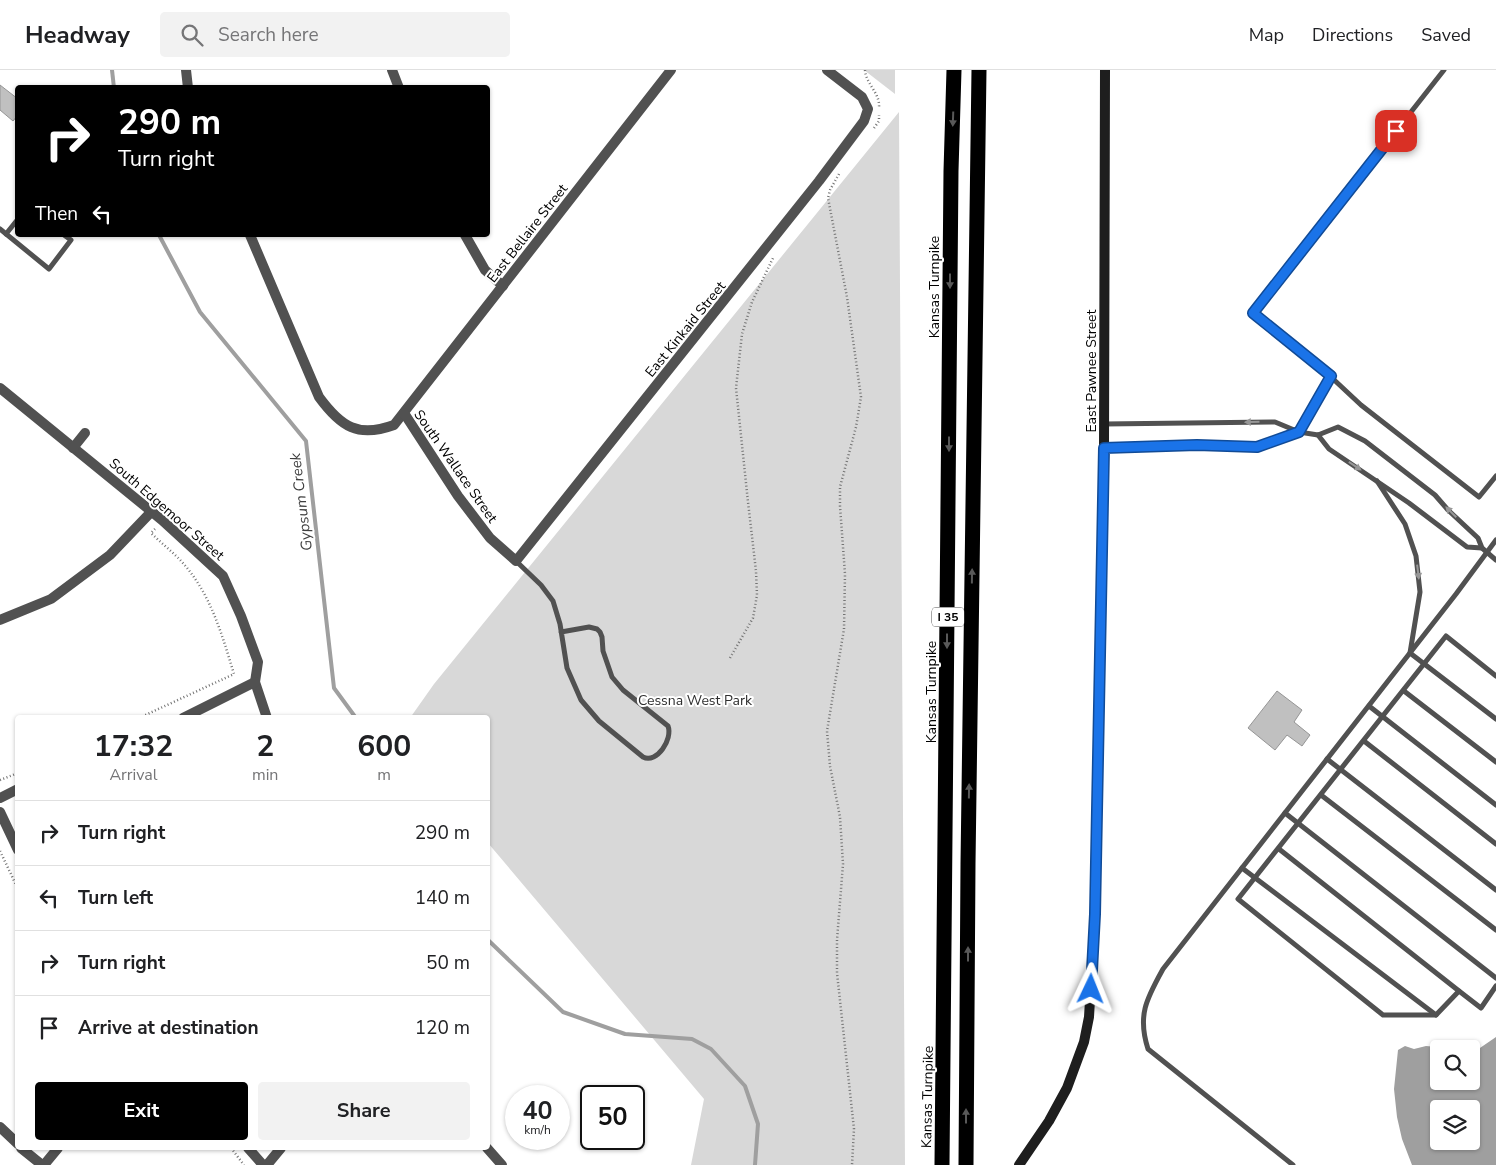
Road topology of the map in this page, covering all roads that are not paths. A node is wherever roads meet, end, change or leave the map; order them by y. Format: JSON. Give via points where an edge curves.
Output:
{"nodes":[{"id":1,"x":186,"y":70,"type":"edge"},
{"id":2,"x":392,"y":70,"type":"edge"},
{"id":3,"x":672,"y":70,"type":"edge"},
{"id":4,"x":827,"y":70,"type":"edge"},
{"id":5,"x":954,"y":70,"type":"edge"},
{"id":6,"x":979,"y":70,"type":"edge"},
{"id":7,"x":1105,"y":70,"type":"edge"},
{"id":8,"x":1444,"y":70,"type":"edge"},
{"id":9,"x":188,"y":85,"type":"edge"},
{"id":10,"x":398,"y":85,"type":"edge"},
{"id":11,"x":15,"y":223,"type":"edge"},
{"id":12,"x":0,"y":229,"type":"edge"},
{"id":13,"x":6,"y":234,"type":"junction"},
{"id":14,"x":67,"y":237,"type":"edge"},
{"id":15,"x":251,"y":237,"type":"edge"},
{"id":16,"x":466,"y":237,"type":"edge"},
{"id":17,"x":503,"y":286,"type":"junction"},
{"id":18,"x":1331,"y":376,"type":"junction"},
{"id":19,"x":0,"y":388,"type":"edge"},
{"id":20,"x":404,"y":413,"type":"junction"},
{"id":21,"x":1104,"y":424,"type":"junction"},
{"id":22,"x":1299,"y":432,"type":"junction"},
{"id":23,"x":85,"y":433,"type":"dead end"},
{"id":24,"x":1318,"y":435,"type":"junction"},
{"id":25,"x":73,"y":448,"type":"junction"},
{"id":26,"x":1104,"y":448,"type":"junction"},
{"id":27,"x":1496,"y":476,"type":"edge"},
{"id":28,"x":1377,"y":481,"type":"junction"},
{"id":29,"x":152,"y":511,"type":"junction"},
{"id":30,"x":1496,"y":540,"type":"edge"},
{"id":31,"x":1482,"y":548,"type":"junction"},
{"id":32,"x":1487,"y":552,"type":"junction"},
{"id":33,"x":1496,"y":560,"type":"edge"},
{"id":34,"x":516,"y":561,"type":"junction"},
{"id":35,"x":0,"y":620,"type":"edge"},
{"id":36,"x":561,"y":632,"type":"junction"},
{"id":37,"x":1410,"y":653,"type":"junction"},
{"id":38,"x":1424,"y":665,"type":"junction"},
{"id":39,"x":1496,"y":676,"type":"edge"},
{"id":40,"x":256,"y":682,"type":"junction"},
{"id":41,"x":1404,"y":691,"type":"junction"},
{"id":42,"x":1369,"y":706,"type":"junction"},
{"id":43,"x":189,"y":715,"type":"edge"},
{"id":44,"x":266,"y":715,"type":"edge"},
{"id":45,"x":1383,"y":717,"type":"junction"},
{"id":46,"x":1496,"y":719,"type":"edge"},
{"id":47,"x":1364,"y":741,"type":"junction"},
{"id":48,"x":1327,"y":759,"type":"junction"},
{"id":49,"x":1496,"y":762,"type":"edge"},
{"id":50,"x":1341,"y":770,"type":"junction"},
{"id":51,"x":15,"y":790,"type":"edge"},
{"id":52,"x":1321,"y":795,"type":"junction"},
{"id":53,"x":0,"y":798,"type":"edge"},
{"id":54,"x":1496,"y":805,"type":"edge"},
{"id":55,"x":0,"y":812,"type":"edge"},
{"id":56,"x":1285,"y":813,"type":"junction"},
{"id":57,"x":1299,"y":824,"type":"junction"},
{"id":58,"x":15,"y":844,"type":"edge"},
{"id":59,"x":1496,"y":844,"type":"edge"},
{"id":60,"x":1279,"y":849,"type":"junction"},
{"id":61,"x":1242,"y":868,"type":"junction"},
{"id":62,"x":1256,"y":878,"type":"junction"},
{"id":63,"x":1496,"y":890,"type":"edge"},
{"id":64,"x":1496,"y":930,"type":"edge"},
{"id":65,"x":1496,"y":978,"type":"edge"},
{"id":66,"x":1496,"y":986,"type":"edge"},
{"id":67,"x":1459,"y":991,"type":"junction"},
{"id":68,"x":1436,"y":1015,"type":"junction"},
{"id":69,"x":0,"y":1127,"type":"edge"},
{"id":70,"x":15,"y":1141,"type":"edge"},
{"id":71,"x":24,"y":1150,"type":"edge"},
{"id":72,"x":56,"y":1150,"type":"edge"},
{"id":73,"x":250,"y":1150,"type":"edge"},
{"id":74,"x":279,"y":1150,"type":"edge"},
{"id":75,"x":489,"y":1150,"type":"edge"},
{"id":76,"x":43,"y":1165,"type":"edge"},
{"id":77,"x":263,"y":1165,"type":"edge"},
{"id":78,"x":268,"y":1165,"type":"edge"},
{"id":79,"x":502,"y":1165,"type":"edge"},
{"id":80,"x":942,"y":1165,"type":"edge"},
{"id":81,"x":966,"y":1165,"type":"edge"},
{"id":82,"x":1020,"y":1165,"type":"edge"},
{"id":83,"x":1293,"y":1165,"type":"edge"}],
"edges":[{"from":1,"to":9,"type":"street"},
{"from":2,"to":10,"type":"street"},
{"from":3,"to":17,"type":"street","name":"East Bellaire Street"},
{"from":4,"to":34,"type":"street","name":"East Kinkaid Street","via":[[862,97],[868,109],[864,121],[820,181]]},
{"from":5,"to":80,"type":"highway","name":"Kansas Turnpike","number":"I 35","one_way":true},
{"from":81,"to":6,"type":"highway","number":"I 35","one_way":true},
{"from":7,"to":21,"type":"main road","name":"East Pawnee Street"},
{"from":8,"to":18,"type":"lane","via":[[1253,313]]},
{"from":11,"to":13,"type":"lane"},
{"from":12,"to":13,"type":"lane"},
{"from":13,"to":14,"type":"lane","via":[[49,268],[71,240]]},
{"from":15,"to":20,"type":"street","name":"South Wallace Street","via":[[319,397],[332,415],[352,429],[366,432],[394,425]]},
{"from":16,"to":17,"type":"street","via":[[485,270]]},
{"from":17,"to":20,"type":"street","name":"East Bellaire Street"},
{"from":18,"to":22,"type":"lane"},
{"from":18,"to":27,"type":"lane","via":[[1361,405],[1479,498]]},
{"from":19,"to":25,"type":"street","name":"South Edgemoor Street"},
{"from":20,"to":34,"type":"street","name":"South Wallace Street","via":[[458,496],[490,538]]},
{"from":22,"to":21,"type":"lane","one_way":true,"via":[[1276,422]]},
{"from":21,"to":26,"type":"main road","name":"East Pawnee Street"},
{"from":22,"to":24,"type":"lane"},
{"from":22,"to":26,"type":"lane","via":[[1257,447]]},
{"from":23,"to":25,"type":"street"},
{"from":24,"to":28,"type":"lane","one_way":true,"via":[[1329,449]]},
{"from":31,"to":24,"type":"lane","one_way":true,"via":[[1478,538],[1435,495],[1365,441],[1338,427]]},
{"from":25,"to":29,"type":"street","name":"South Edgemoor Street"},
{"from":26,"to":82,"type":"main road","name":"East Pawnee Street","via":[[1095,914],[1089,1017],[1084,1042],[1067,1088]]},
{"from":28,"to":31,"type":"lane","via":[[1467,547]]},
{"from":28,"to":37,"type":"lane","one_way":true,"via":[[1405,524],[1416,556],[1420,592]]},
{"from":29,"to":35,"type":"street","via":[[110,555],[51,599]]},
{"from":29,"to":40,"type":"street","name":"South Edgemoor Street","via":[[223,576],[258,662]]},
{"from":30,"to":32,"type":"lane"},
{"from":31,"to":32,"type":"lane"},
{"from":32,"to":33,"type":"lane"},
{"from":32,"to":37,"type":"lane"},
{"from":34,"to":36,"type":"lane","via":[[553,601]]},
{"from":36,"to":36,"type":"lane","via":[[567,668],[581,700],[600,721],[643,757],[654,758],[669,740],[668,726],[622,690],[612,677],[600,632],[589,627]]},
{"from":37,"to":38,"type":"lane"},
{"from":37,"to":42,"type":"lane"},
{"from":38,"to":39,"type":"lane","via":[[1446,636]]},
{"from":38,"to":41,"type":"lane"},
{"from":38,"to":46,"type":"lane"},
{"from":40,"to":43,"type":"street"},
{"from":40,"to":44,"type":"street","name":"South Edgemoor Street"},
{"from":41,"to":45,"type":"lane"},
{"from":41,"to":49,"type":"lane"},
{"from":42,"to":45,"type":"lane"},
{"from":42,"to":48,"type":"lane"},
{"from":45,"to":47,"type":"lane"},
{"from":45,"to":54,"type":"lane"},
{"from":47,"to":50,"type":"lane"},
{"from":47,"to":59,"type":"lane"},
{"from":48,"to":50,"type":"lane"},
{"from":48,"to":56,"type":"lane"},
{"from":50,"to":52,"type":"lane"},
{"from":50,"to":63,"type":"lane"},
{"from":51,"to":53,"type":"street"},
{"from":52,"to":57,"type":"lane"},
{"from":52,"to":64,"type":"lane"},
{"from":55,"to":58,"type":"street"},
{"from":56,"to":57,"type":"lane"},
{"from":56,"to":61,"type":"lane"},
{"from":57,"to":60,"type":"lane"},
{"from":57,"to":65,"type":"lane"},
{"from":60,"to":62,"type":"lane"},
{"from":60,"to":67,"type":"lane"},
{"from":61,"to":62,"type":"lane"},
{"from":61,"to":83,"type":"lane","via":[[1163,969],[1148,995],[1142,1033],[1148,1049]]},
{"from":62,"to":68,"type":"lane"},
{"from":62,"to":68,"type":"lane","via":[[1238,899],[1383,1016]]},
{"from":66,"to":67,"type":"lane","via":[[1481,1008]]},
{"from":67,"to":68,"type":"lane"},
{"from":69,"to":70,"type":"street"},
{"from":71,"to":76,"type":"street"},
{"from":72,"to":76,"type":"street"},
{"from":73,"to":77,"type":"street"},
{"from":74,"to":78,"type":"street"},
{"from":75,"to":79,"type":"street"}]}
